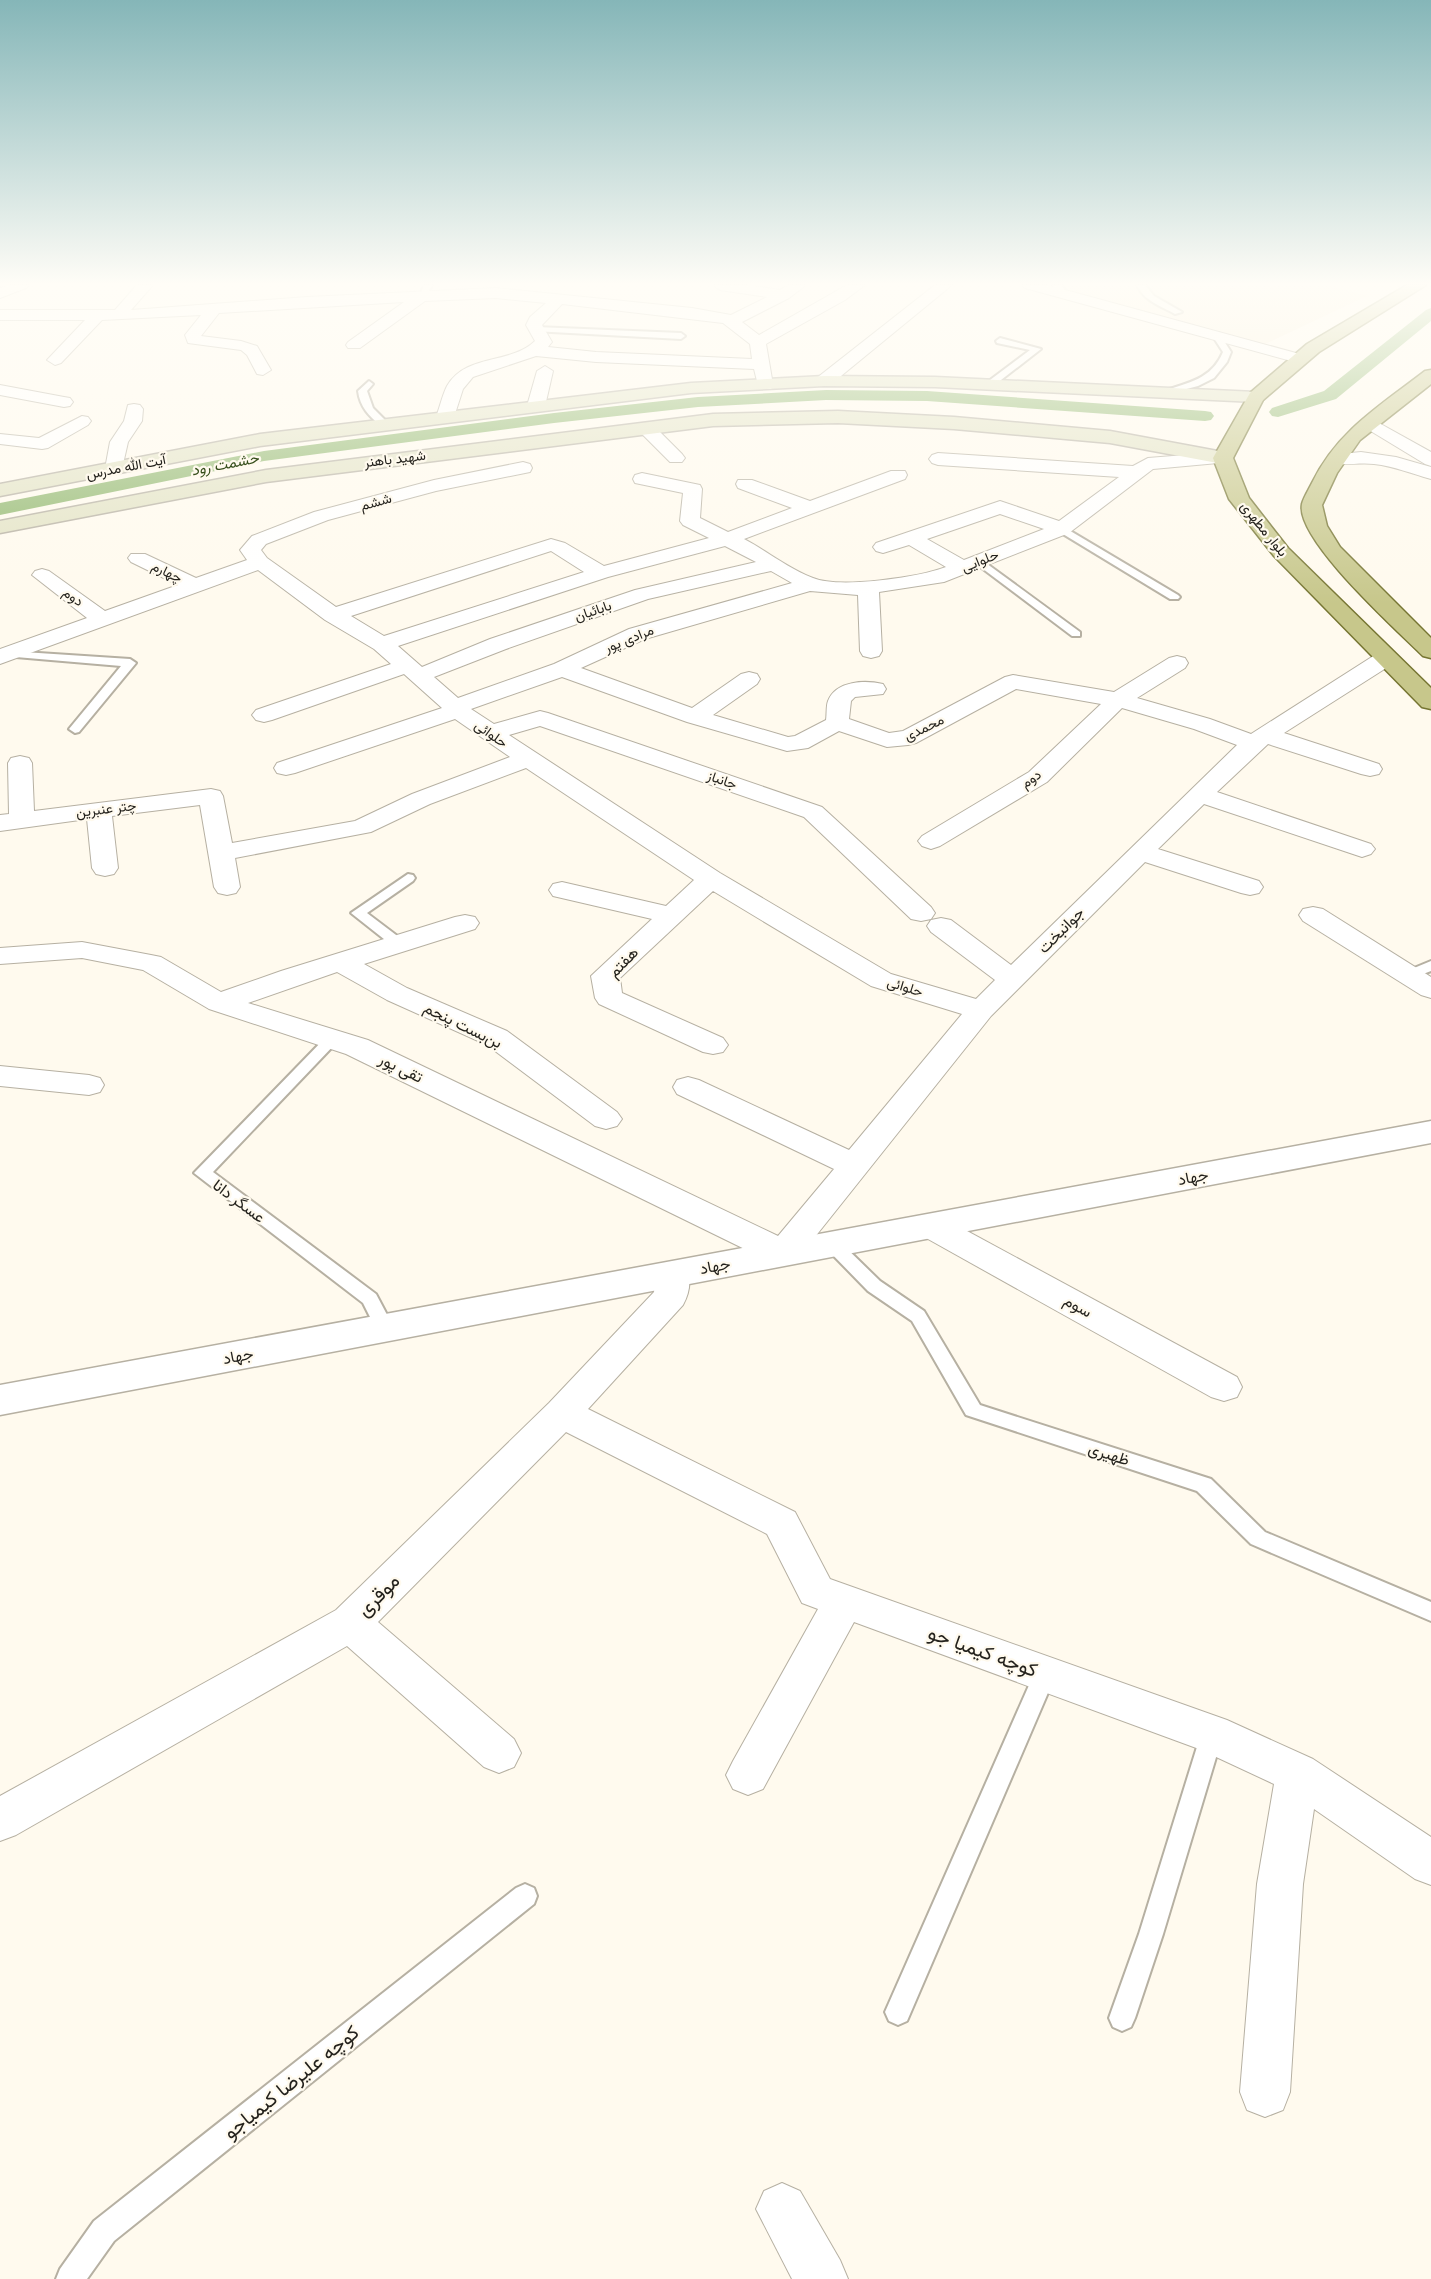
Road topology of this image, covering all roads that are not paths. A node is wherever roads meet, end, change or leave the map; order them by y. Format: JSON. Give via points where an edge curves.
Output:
{"nodes":[{"id":1,"x":7,"y":391,"type":"edge"},
{"id":2,"x":362,"y":391,"type":"edge"},
{"id":3,"x":453,"y":391,"type":"edge"},
{"id":4,"x":540,"y":391,"type":"edge"},
{"id":5,"x":663,"y":391,"type":"edge"},
{"id":6,"x":1130,"y":391,"type":"edge"},
{"id":7,"x":1171,"y":391,"type":"edge"},
{"id":8,"x":1262,"y":391,"type":"edge"},
{"id":9,"x":1410,"y":391,"type":"edge"},
{"id":10,"x":1166,"y":393,"type":"junction"},
{"id":11,"x":1256,"y":397,"type":"junction"},
{"id":12,"x":64,"y":402,"type":"dead end"},
{"id":13,"x":536,"y":406,"type":"junction"},
{"id":14,"x":134,"y":409,"type":"dead end"},
{"id":15,"x":445,"y":417,"type":"junction"},
{"id":16,"x":82,"y":421,"type":"dead end"},
{"id":17,"x":1370,"y":423,"type":"junction"},
{"id":18,"x":384,"y":424,"type":"junction"},
{"id":19,"x":646,"y":428,"type":"junction"},
{"id":20,"x":1110,"y":437,"type":"junction"},
{"id":21,"x":0,"y":439,"type":"edge"},
{"id":22,"x":676,"y":458,"type":"dead end"},
{"id":23,"x":1223,"y":458,"type":"junction"},
{"id":24,"x":938,"y":459,"type":"dead end"},
{"id":25,"x":1337,"y":459,"type":"junction"},
{"id":26,"x":1431,"y":460,"type":"edge"},
{"id":27,"x":524,"y":468,"type":"dead end"},
{"id":28,"x":114,"y":469,"type":"junction"},
{"id":29,"x":1134,"y":472,"type":"junction"},
{"id":30,"x":1431,"y":473,"type":"edge"},
{"id":31,"x":898,"y":475,"type":"dead end"},
{"id":32,"x":642,"y":480,"type":"dead end"},
{"id":33,"x":745,"y":484,"type":"dead end"},
{"id":34,"x":0,"y":490,"type":"edge"},
{"id":35,"x":810,"y":508,"type":"junction"},
{"id":36,"x":0,"y":527,"type":"edge"},
{"id":37,"x":1062,"y":529,"type":"junction"},
{"id":38,"x":911,"y":538,"type":"junction"},
{"id":39,"x":724,"y":540,"type":"junction"},
{"id":40,"x":883,"y":547,"type":"dead end"},
{"id":41,"x":138,"y":558,"type":"dead end"},
{"id":42,"x":260,"y":562,"type":"junction"},
{"id":43,"x":774,"y":564,"type":"junction"},
{"id":44,"x":970,"y":564,"type":"junction"},
{"id":45,"x":601,"y":573,"type":"junction"},
{"id":46,"x":42,"y":575,"type":"dead end"},
{"id":47,"x":809,"y":585,"type":"junction"},
{"id":48,"x":196,"y":586,"type":"junction"},
{"id":49,"x":868,"y":588,"type":"junction"},
{"id":50,"x":1174,"y":597,"type":"dead end"},
{"id":51,"x":333,"y":615,"type":"junction"},
{"id":52,"x":104,"y":620,"type":"junction"},
{"id":53,"x":1076,"y":634,"type":"dead end"},
{"id":54,"x":382,"y":645,"type":"junction"},
{"id":55,"x":872,"y":651,"type":"dead end"},
{"id":56,"x":1431,"y":651,"type":"edge"},
{"id":57,"x":4,"y":655,"type":"edge"},
{"id":58,"x":1386,"y":658,"type":"junction"},
{"id":59,"x":1177,"y":663,"type":"dead end"},
{"id":60,"x":562,"y":669,"type":"junction"},
{"id":61,"x":412,"y":671,"type":"junction"},
{"id":62,"x":749,"y":679,"type":"dead end"},
{"id":63,"x":875,"y":689,"type":"dead end"},
{"id":64,"x":1118,"y":699,"type":"junction"},
{"id":65,"x":1431,"y":702,"type":"edge"},
{"id":66,"x":456,"y":709,"type":"junction"},
{"id":67,"x":264,"y":715,"type":"dead end"},
{"id":68,"x":695,"y":717,"type":"junction"},
{"id":69,"x":837,"y":723,"type":"junction"},
{"id":70,"x":75,"y":729,"type":"dead end"},
{"id":71,"x":491,"y":733,"type":"junction"},
{"id":72,"x":1259,"y":739,"type":"junction"},
{"id":73,"x":528,"y":759,"type":"junction"},
{"id":74,"x":20,"y":763,"type":"dead end"},
{"id":75,"x":286,"y":768,"type":"dead end"},
{"id":76,"x":1370,"y":769,"type":"dead end"},
{"id":77,"x":1199,"y":794,"type":"junction"},
{"id":78,"x":99,"y":810,"type":"junction"},
{"id":79,"x":11,"y":821,"type":"edge"},
{"id":80,"x":931,"y":841,"type":"dead end"},
{"id":81,"x":1362,"y":849,"type":"dead end"},
{"id":82,"x":1140,"y":852,"type":"junction"},
{"id":83,"x":221,"y":853,"type":"junction"},
{"id":84,"x":105,"y":868,"type":"dead end"},
{"id":85,"x":408,"y":878,"type":"dead end"},
{"id":86,"x":711,"y":879,"type":"junction"},
{"id":87,"x":1250,"y":887,"type":"dead end"},
{"id":88,"x":227,"y":888,"type":"dead end"},
{"id":89,"x":562,"y":890,"type":"dead end"},
{"id":90,"x":672,"y":915,"type":"junction"},
{"id":91,"x":1313,"y":915,"type":"dead end"},
{"id":92,"x":465,"y":923,"type":"dead end"},
{"id":93,"x":399,"y":945,"type":"junction"},
{"id":94,"x":0,"y":956,"type":"edge"},
{"id":95,"x":342,"y":963,"type":"junction"},
{"id":96,"x":1423,"y":976,"type":"edge"},
{"id":97,"x":1012,"y":979,"type":"junction"},
{"id":98,"x":219,"y":1004,"type":"junction"},
{"id":99,"x":981,"y":1010,"type":"junction"},
{"id":100,"x":332,"y":1039,"type":"junction"},
{"id":101,"x":713,"y":1045,"type":"dead end"},
{"id":102,"x":0,"y":1076,"type":"edge"},
{"id":103,"x":89,"y":1085,"type":"dead end"},
{"id":104,"x":688,"y":1087,"type":"dead end"},
{"id":105,"x":606,"y":1119,"type":"dead end"},
{"id":106,"x":1431,"y":1132,"type":"edge"},
{"id":107,"x":854,"y":1165,"type":"junction"},
{"id":108,"x":931,"y":1226,"type":"junction"},
{"id":109,"x":832,"y":1244,"type":"junction"},
{"id":110,"x":783,"y":1253,"type":"junction"},
{"id":111,"x":673,"y":1274,"type":"junction"},
{"id":112,"x":385,"y":1328,"type":"junction"},
{"id":113,"x":1224,"y":1387,"type":"dead end"},
{"id":114,"x":0,"y":1400,"type":"edge"},
{"id":115,"x":562,"y":1413,"type":"junction"},
{"id":116,"x":844,"y":1601,"type":"junction"},
{"id":117,"x":1431,"y":1612,"type":"edge"},
{"id":118,"x":350,"y":1623,"type":"junction"},
{"id":119,"x":1045,"y":1674,"type":"junction"},
{"id":120,"x":1212,"y":1734,"type":"junction"},
{"id":121,"x":499,"y":1753,"type":"dead end"},
{"id":122,"x":1298,"y":1773,"type":"junction"},
{"id":123,"x":748,"y":1775,"type":"dead end"},
{"id":124,"x":0,"y":1820,"type":"edge"},
{"id":125,"x":1431,"y":1863,"type":"edge"},
{"id":126,"x":525,"y":1896,"type":"dead end"},
{"id":127,"x":898,"y":2012,"type":"dead end"},
{"id":128,"x":1122,"y":2018,"type":"dead end"},
{"id":129,"x":1265,"y":2092,"type":"dead end"},
{"id":130,"x":782,"y":2209,"type":"dead end"},
{"id":131,"x":70,"y":2279,"type":"edge"},
{"id":132,"x":821,"y":2279,"type":"edge"}],
"edges":[{"from":1,"to":12,"type":"street"},
{"from":2,"to":18,"type":"lane","via":[[368,411]]},
{"from":3,"to":15,"type":"street"},
{"from":4,"to":13,"type":"street"},
{"from":5,"to":13,"type":"main road","name":"آیت الله مدرس"},
{"from":6,"to":10,"type":"main road","name":"آیت الله مدرس"},
{"from":7,"to":10,"type":"lane"},
{"from":8,"to":11,"type":"main road"},
{"from":9,"to":17,"type":"main road"},
{"from":10,"to":11,"type":"main road","name":"آیت الله مدرس"},
{"from":11,"to":23,"type":"main road"},
{"from":13,"to":15,"type":"main road","name":"آیت الله مدرس"},
{"from":14,"to":28,"type":"street","via":[[133,421],[119,442]]},
{"from":15,"to":18,"type":"main road","name":"آیت الله مدرس"},
{"from":16,"to":21,"type":"street","via":[[42,444]]},
{"from":17,"to":25,"type":"main road","via":[[1353,436]]},
{"from":17,"to":26,"type":"street"},
{"from":18,"to":28,"type":"main road","name":"آیت الله مدرس","via":[[260,440]]},
{"from":19,"to":20,"type":"main road","name":"شهید باهنر","via":[[713,420],[838,417]]},
{"from":19,"to":22,"type":"street"},
{"from":19,"to":36,"type":"main road","name":"شهید باهنر","via":[[266,476]]},
{"from":20,"to":23,"type":"main road","name":"شهید باهنر"},
{"from":20,"to":29,"type":"street","via":[[1131,452]]},
{"from":23,"to":29,"type":"street","name":"حلوایی","via":[[1148,464]]},
{"from":23,"to":58,"type":"main road","name":"بلوار مطهری","via":[[1239,499],[1266,534]]},
{"from":24,"to":29,"type":"street"},
{"from":25,"to":30,"type":"street","via":[[1352,456],[1394,460]]},
{"from":25,"to":56,"type":"main road","via":[[1312,505],[1317,526],[1330,550]]},
{"from":27,"to":42,"type":"street","name":"ششم","via":[[434,486],[321,516],[259,540],[250,550]]},
{"from":28,"to":34,"type":"main road","name":"آیت الله مدرس"},
{"from":29,"to":37,"type":"street","name":"حلوایی"},
{"from":31,"to":35,"type":"street"},
{"from":32,"to":39,"type":"street","name":"حلوایی","via":[[693,489],[690,521]]},
{"from":33,"to":35,"type":"street"},
{"from":35,"to":39,"type":"street"},
{"from":37,"to":38,"type":"street","via":[[1000,507]]},
{"from":37,"to":44,"type":"street","name":"حلوایی"},
{"from":37,"to":50,"type":"lane"},
{"from":38,"to":40,"type":"street"},
{"from":38,"to":44,"type":"street"},
{"from":39,"to":43,"type":"street","name":"حلوایی"},
{"from":39,"to":45,"type":"street"},
{"from":41,"to":48,"type":"street","name":"چهارم"},
{"from":42,"to":48,"type":"street"},
{"from":42,"to":51,"type":"street","name":"حلوائی"},
{"from":43,"to":47,"type":"street","name":"حلوایی"},
{"from":43,"to":61,"type":"street","name":"بابائیان","via":[[642,594]]},
{"from":44,"to":49,"type":"street","name":"حلوایی","via":[[937,578]]},
{"from":44,"to":53,"type":"lane"},
{"from":45,"to":51,"type":"street","via":[[551,545]]},
{"from":45,"to":54,"type":"street"},
{"from":46,"to":52,"type":"street","name":"دوم"},
{"from":47,"to":49,"type":"street","name":"حلوایی"},
{"from":47,"to":60,"type":"street","name":"مرادی پور","via":[[637,634]]},
{"from":48,"to":52,"type":"street"},
{"from":49,"to":55,"type":"street"},
{"from":51,"to":54,"type":"street","name":"حلوائی"},
{"from":52,"to":57,"type":"street"},
{"from":54,"to":61,"type":"street","name":"حلوائی"},
{"from":57,"to":70,"type":"lane","via":[[130,663]]},
{"from":58,"to":65,"type":"main road","name":"بلوار مطهری"},
{"from":58,"to":72,"type":"street","name":"جوانبخت"},
{"from":59,"to":64,"type":"street","name":"دوم"},
{"from":60,"to":66,"type":"street","name":"مرادی پور"},
{"from":60,"to":68,"type":"street"},
{"from":61,"to":66,"type":"street","name":"حلوائی"},
{"from":61,"to":67,"type":"street","name":"بابائیان"},
{"from":62,"to":68,"type":"street"},
{"from":63,"to":69,"type":"street","via":[[848,691],[840,700]]},
{"from":64,"to":69,"type":"street","name":"محمدی","via":[[1013,682],[908,738],[887,740]]},
{"from":64,"to":72,"type":"street","name":"محمدی"},
{"from":64,"to":80,"type":"street","name":"دوم","via":[[1038,777]]},
{"from":66,"to":71,"type":"street","name":"حلوائی"},
{"from":66,"to":75,"type":"street","name":"مرادی پور"},
{"from":68,"to":69,"type":"street","via":[[787,744],[800,743]]},
{"from":71,"to":73,"type":"street","name":"حلوائی"},
{"from":71,"to":97,"type":"street","name":"جانباز","via":[[540,718],[813,812],[931,919]]},
{"from":72,"to":76,"type":"street","name":"محمدی"},
{"from":72,"to":77,"type":"street","name":"جوانبخت"},
{"from":73,"to":83,"type":"street","via":[[421,799],[362,827]]},
{"from":73,"to":86,"type":"street","name":"حلوائی"},
{"from":74,"to":79,"type":"street"},
{"from":77,"to":81,"type":"street"},
{"from":77,"to":82,"type":"street","name":"جوانبخت"},
{"from":78,"to":79,"type":"street","name":"چتر عنبرین"},
{"from":78,"to":83,"type":"street","name":"چتر عنبرین","via":[[211,795]]},
{"from":78,"to":84,"type":"street"},
{"from":82,"to":87,"type":"street"},
{"from":82,"to":97,"type":"street","name":"جوانبخت"},
{"from":83,"to":88,"type":"street"},
{"from":85,"to":93,"type":"lane","via":[[358,913]]},
{"from":86,"to":90,"type":"street","name":"هفتم"},
{"from":86,"to":99,"type":"street","name":"حلوائی","via":[[881,980]]},
{"from":89,"to":90,"type":"street"},
{"from":90,"to":101,"type":"street","name":"هفتم","via":[[605,976],[609,998]]},
{"from":91,"to":96,"type":"street"},
{"from":92,"to":93,"type":"street"},
{"from":93,"to":95,"type":"street"},
{"from":94,"to":98,"type":"street","name":"تقی پور","via":[[82,950],[151,963]]},
{"from":95,"to":98,"type":"street"},
{"from":95,"to":105,"type":"street","name":"بن‌بست پنجم","via":[[397,994],[497,1038]]},
{"from":97,"to":99,"type":"street","name":"جوانبخت"},
{"from":98,"to":100,"type":"street","name":"تقی پور"},
{"from":99,"to":107,"type":"street","name":"جوانبخت"},
{"from":100,"to":110,"type":"street","name":"تقی پور","via":[[357,1047]]},
{"from":100,"to":112,"type":"lane","name":"عسگر دانا","via":[[202,1173],[370,1299]]},
{"from":102,"to":103,"type":"street"},
{"from":104,"to":107,"type":"street"},
{"from":106,"to":108,"type":"street","name":"جهاد"},
{"from":107,"to":110,"type":"street","name":"جوانبخت"},
{"from":108,"to":109,"type":"street","name":"جهاد"},
{"from":108,"to":113,"type":"street","name":"سوم"},
{"from":109,"to":110,"type":"street","name":"جهاد"},
{"from":109,"to":117,"type":"lane","name":"ظهیری","via":[[874,1286],[918,1316],[973,1410],[1204,1485],[1258,1538]]},
{"from":110,"to":111,"type":"street","name":"جهاد"},
{"from":111,"to":112,"type":"street","name":"جهاد"},
{"from":111,"to":115,"type":"street","name":"موقری","via":[[671,1296]]},
{"from":112,"to":114,"type":"street","name":"جهاد"},
{"from":115,"to":116,"type":"street","name":"کوچه کیمیا جو","via":[[781,1523],[816,1591]]},
{"from":115,"to":118,"type":"street","name":"موقری"},
{"from":116,"to":119,"type":"street","name":"کوچه کیمیا جو"},
{"from":116,"to":123,"type":"street"},
{"from":118,"to":121,"type":"street"},
{"from":118,"to":124,"type":"street","name":"موقری"},
{"from":119,"to":120,"type":"street","name":"کوچه کیمیا جو"},
{"from":119,"to":127,"type":"lane"},
{"from":120,"to":122,"type":"street","name":"کوچه کیمیا جو"},
{"from":120,"to":128,"type":"lane"},
{"from":122,"to":125,"type":"street","name":"کوچه کیمیا جو"},
{"from":122,"to":129,"type":"street","via":[[1280,1884]]},
{"from":126,"to":131,"type":"lane","name":"کوچه علیرضا کیمیاجو","via":[[104,2231]]},
{"from":130,"to":132,"type":"street"}]}
